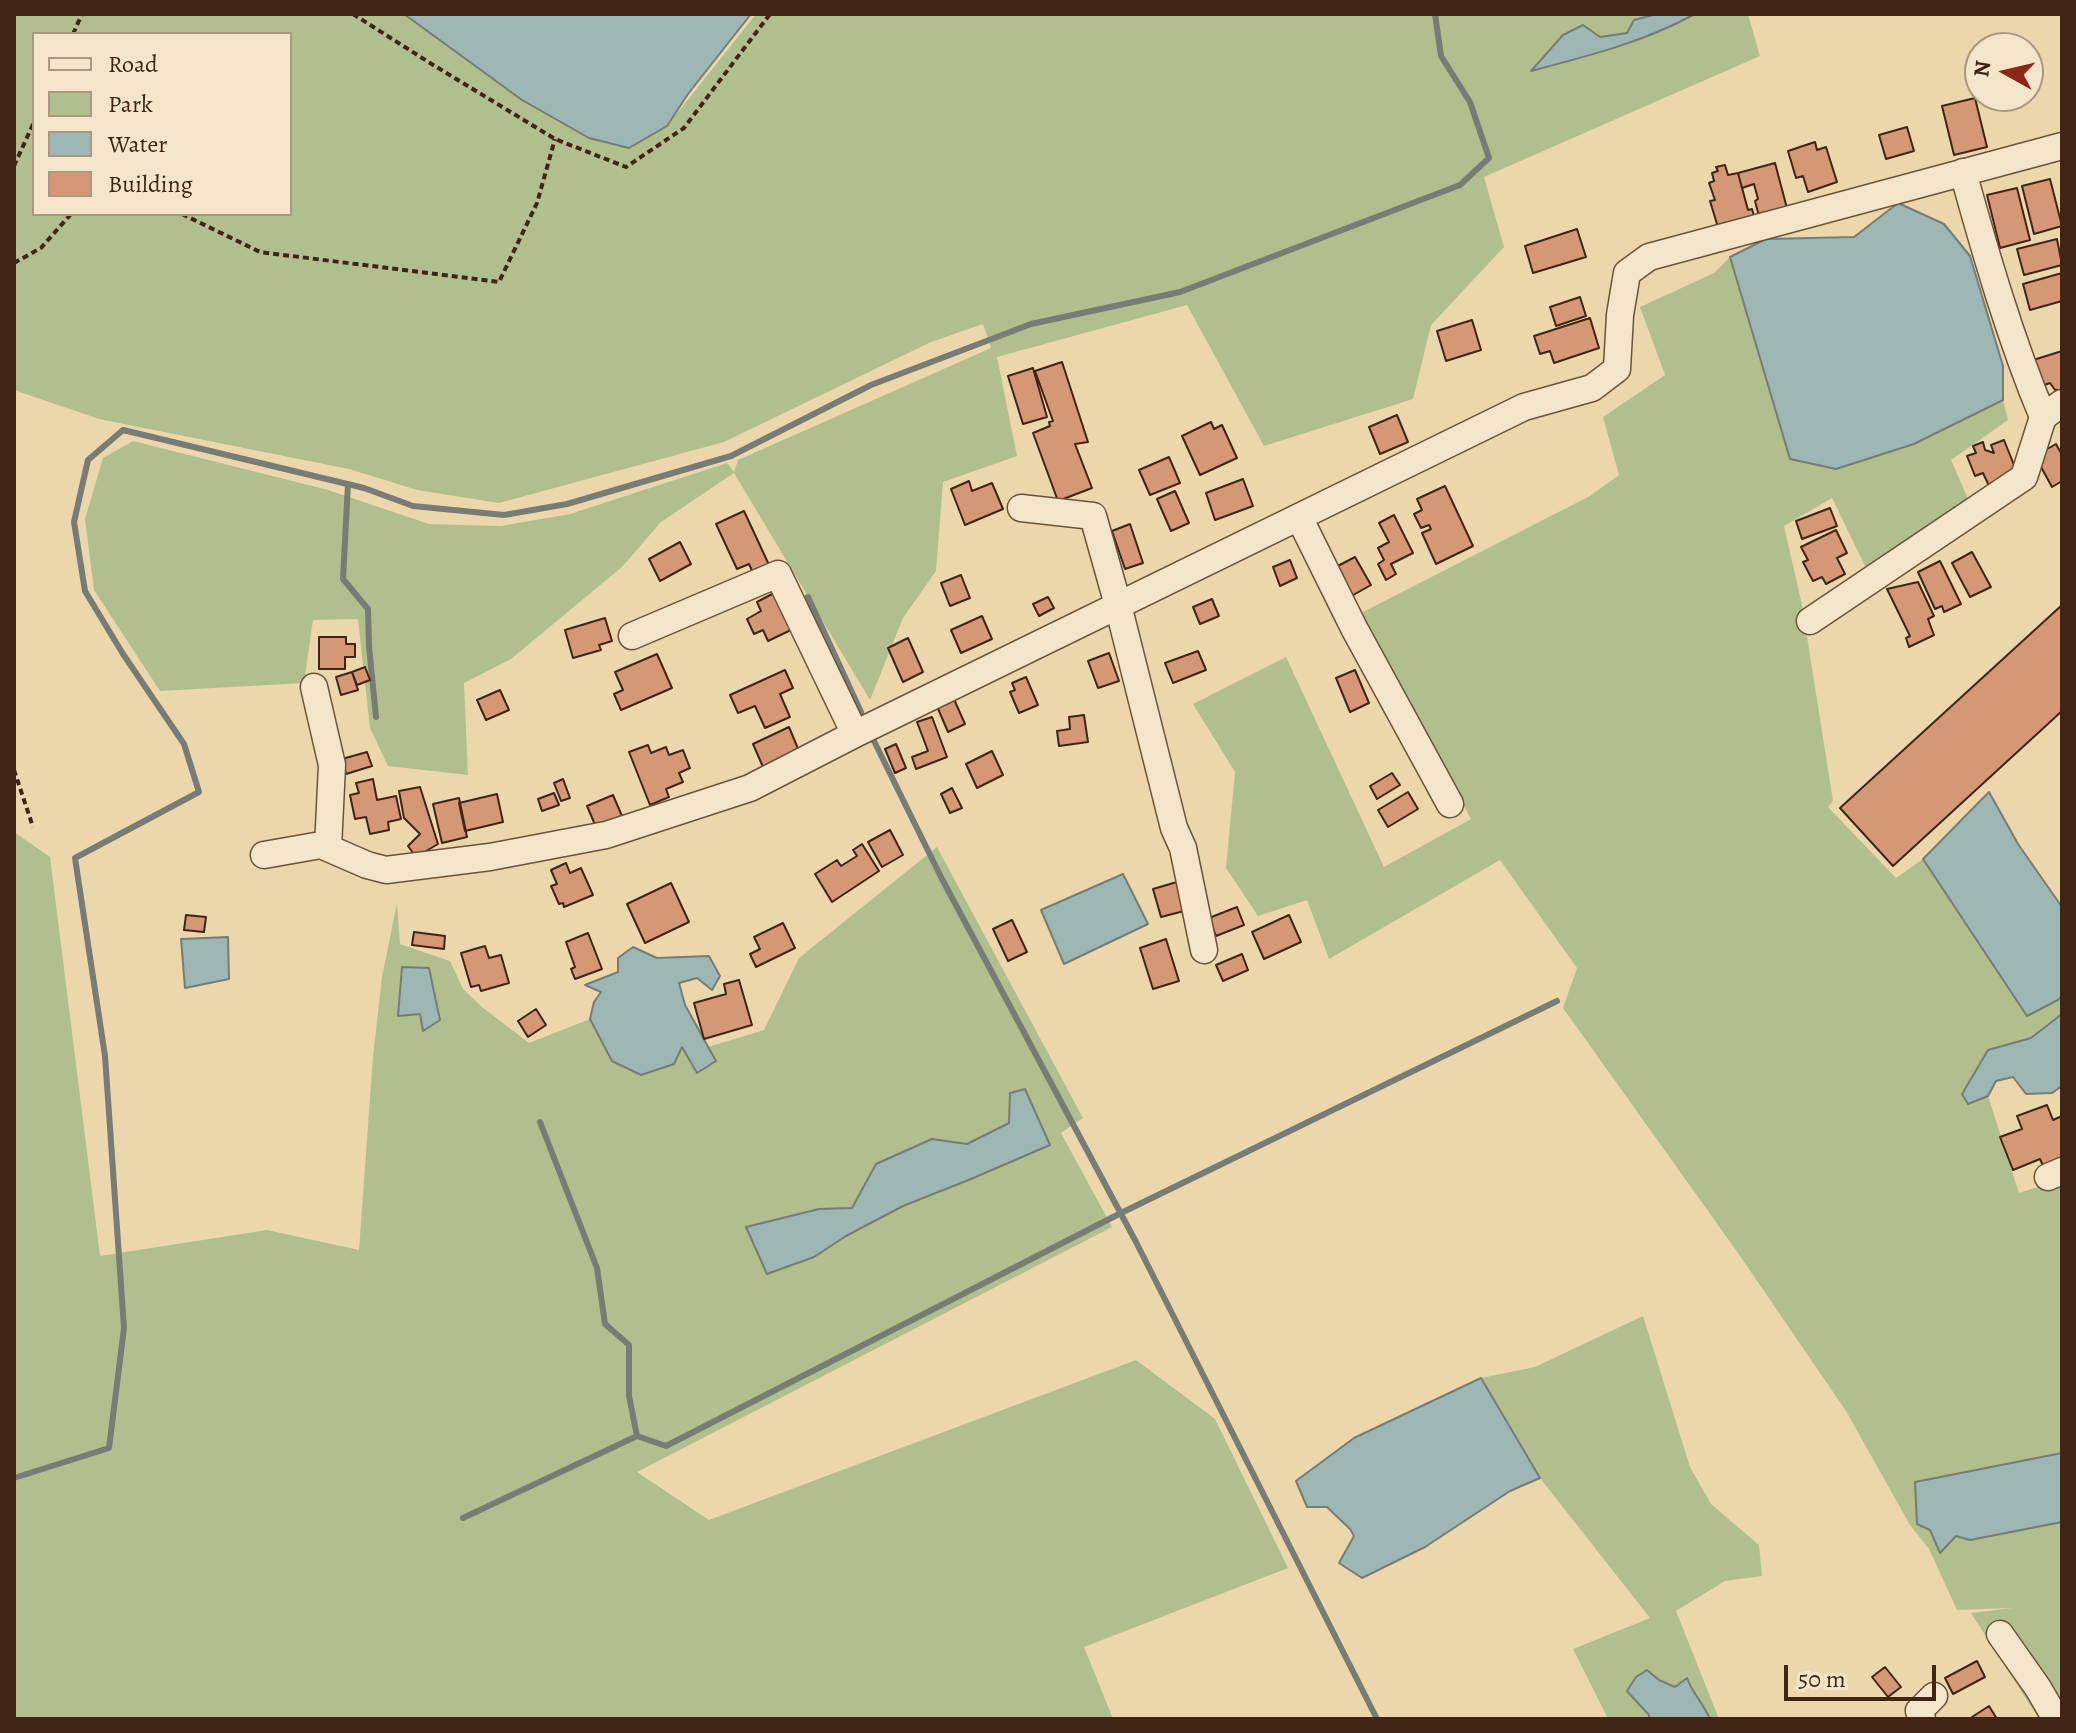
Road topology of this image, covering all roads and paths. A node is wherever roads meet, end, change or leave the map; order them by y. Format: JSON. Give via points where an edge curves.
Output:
{"nodes":[{"id":1,"x":353,"y":14,"type":"edge"},
{"id":2,"x":770,"y":14,"type":"edge"},
{"id":3,"x":32,"y":126,"type":"edge"},
{"id":4,"x":555,"y":139,"type":"junction"},
{"id":5,"x":2062,"y":146,"type":"edge"},
{"id":6,"x":14,"y":166,"type":"edge"},
{"id":7,"x":1963,"y":172,"type":"junction"},
{"id":8,"x":69,"y":216,"type":"edge"},
{"id":9,"x":186,"y":216,"type":"edge"},
{"id":10,"x":14,"y":263,"type":"edge"},
{"id":11,"x":2052,"y":410,"type":"edge"},
{"id":12,"x":1021,"y":508,"type":"dead end"},
{"id":13,"x":1299,"y":517,"type":"junction"},
{"id":14,"x":1118,"y":605,"type":"junction"},
{"id":15,"x":1810,"y":621,"type":"dead end"},
{"id":16,"x":632,"y":636,"type":"dead end"},
{"id":17,"x":314,"y":687,"type":"dead end"},
{"id":18,"x":855,"y":734,"type":"junction"},
{"id":19,"x":14,"y":770,"type":"edge"},
{"id":20,"x":1450,"y":804,"type":"dead end"},
{"id":21,"x":33,"y":827,"type":"dead end"},
{"id":22,"x":328,"y":848,"type":"junction"},
{"id":23,"x":264,"y":855,"type":"dead end"},
{"id":24,"x":1204,"y":950,"type":"dead end"},
{"id":25,"x":2000,"y":1634,"type":"dead end"},
{"id":26,"x":2056,"y":1719,"type":"edge"}],
"edges":[{"from":1,"to":4,"type":"path"},
{"from":2,"to":4,"type":"path","via":[[684,128],[626,167]]},
{"from":3,"to":6,"type":"path"},
{"from":4,"to":9,"type":"path","via":[[537,203],[499,282],[260,252]]},
{"from":5,"to":7,"type":"street"},
{"from":7,"to":11,"type":"street","via":[[2028,382]]},
{"from":7,"to":13,"type":"street","via":[[1649,257],[1627,273],[1617,369],[1592,388],[1524,407]]},
{"from":8,"to":10,"type":"path","via":[[41,248]]},
{"from":11,"to":15,"type":"street","via":[[2024,477]]},
{"from":12,"to":14,"type":"street","via":[[1093,516]]},
{"from":13,"to":14,"type":"street"},
{"from":13,"to":20,"type":"street"},
{"from":14,"to":18,"type":"street"},
{"from":14,"to":24,"type":"street","via":[[1183,848]]},
{"from":16,"to":18,"type":"street","via":[[778,574]]},
{"from":17,"to":22,"type":"street","via":[[332,765]]},
{"from":18,"to":22,"type":"street","via":[[750,788],[606,835],[386,870]]},
{"from":19,"to":21,"type":"path"},
{"from":22,"to":23,"type":"street"},
{"from":25,"to":26,"type":"street"}]}
